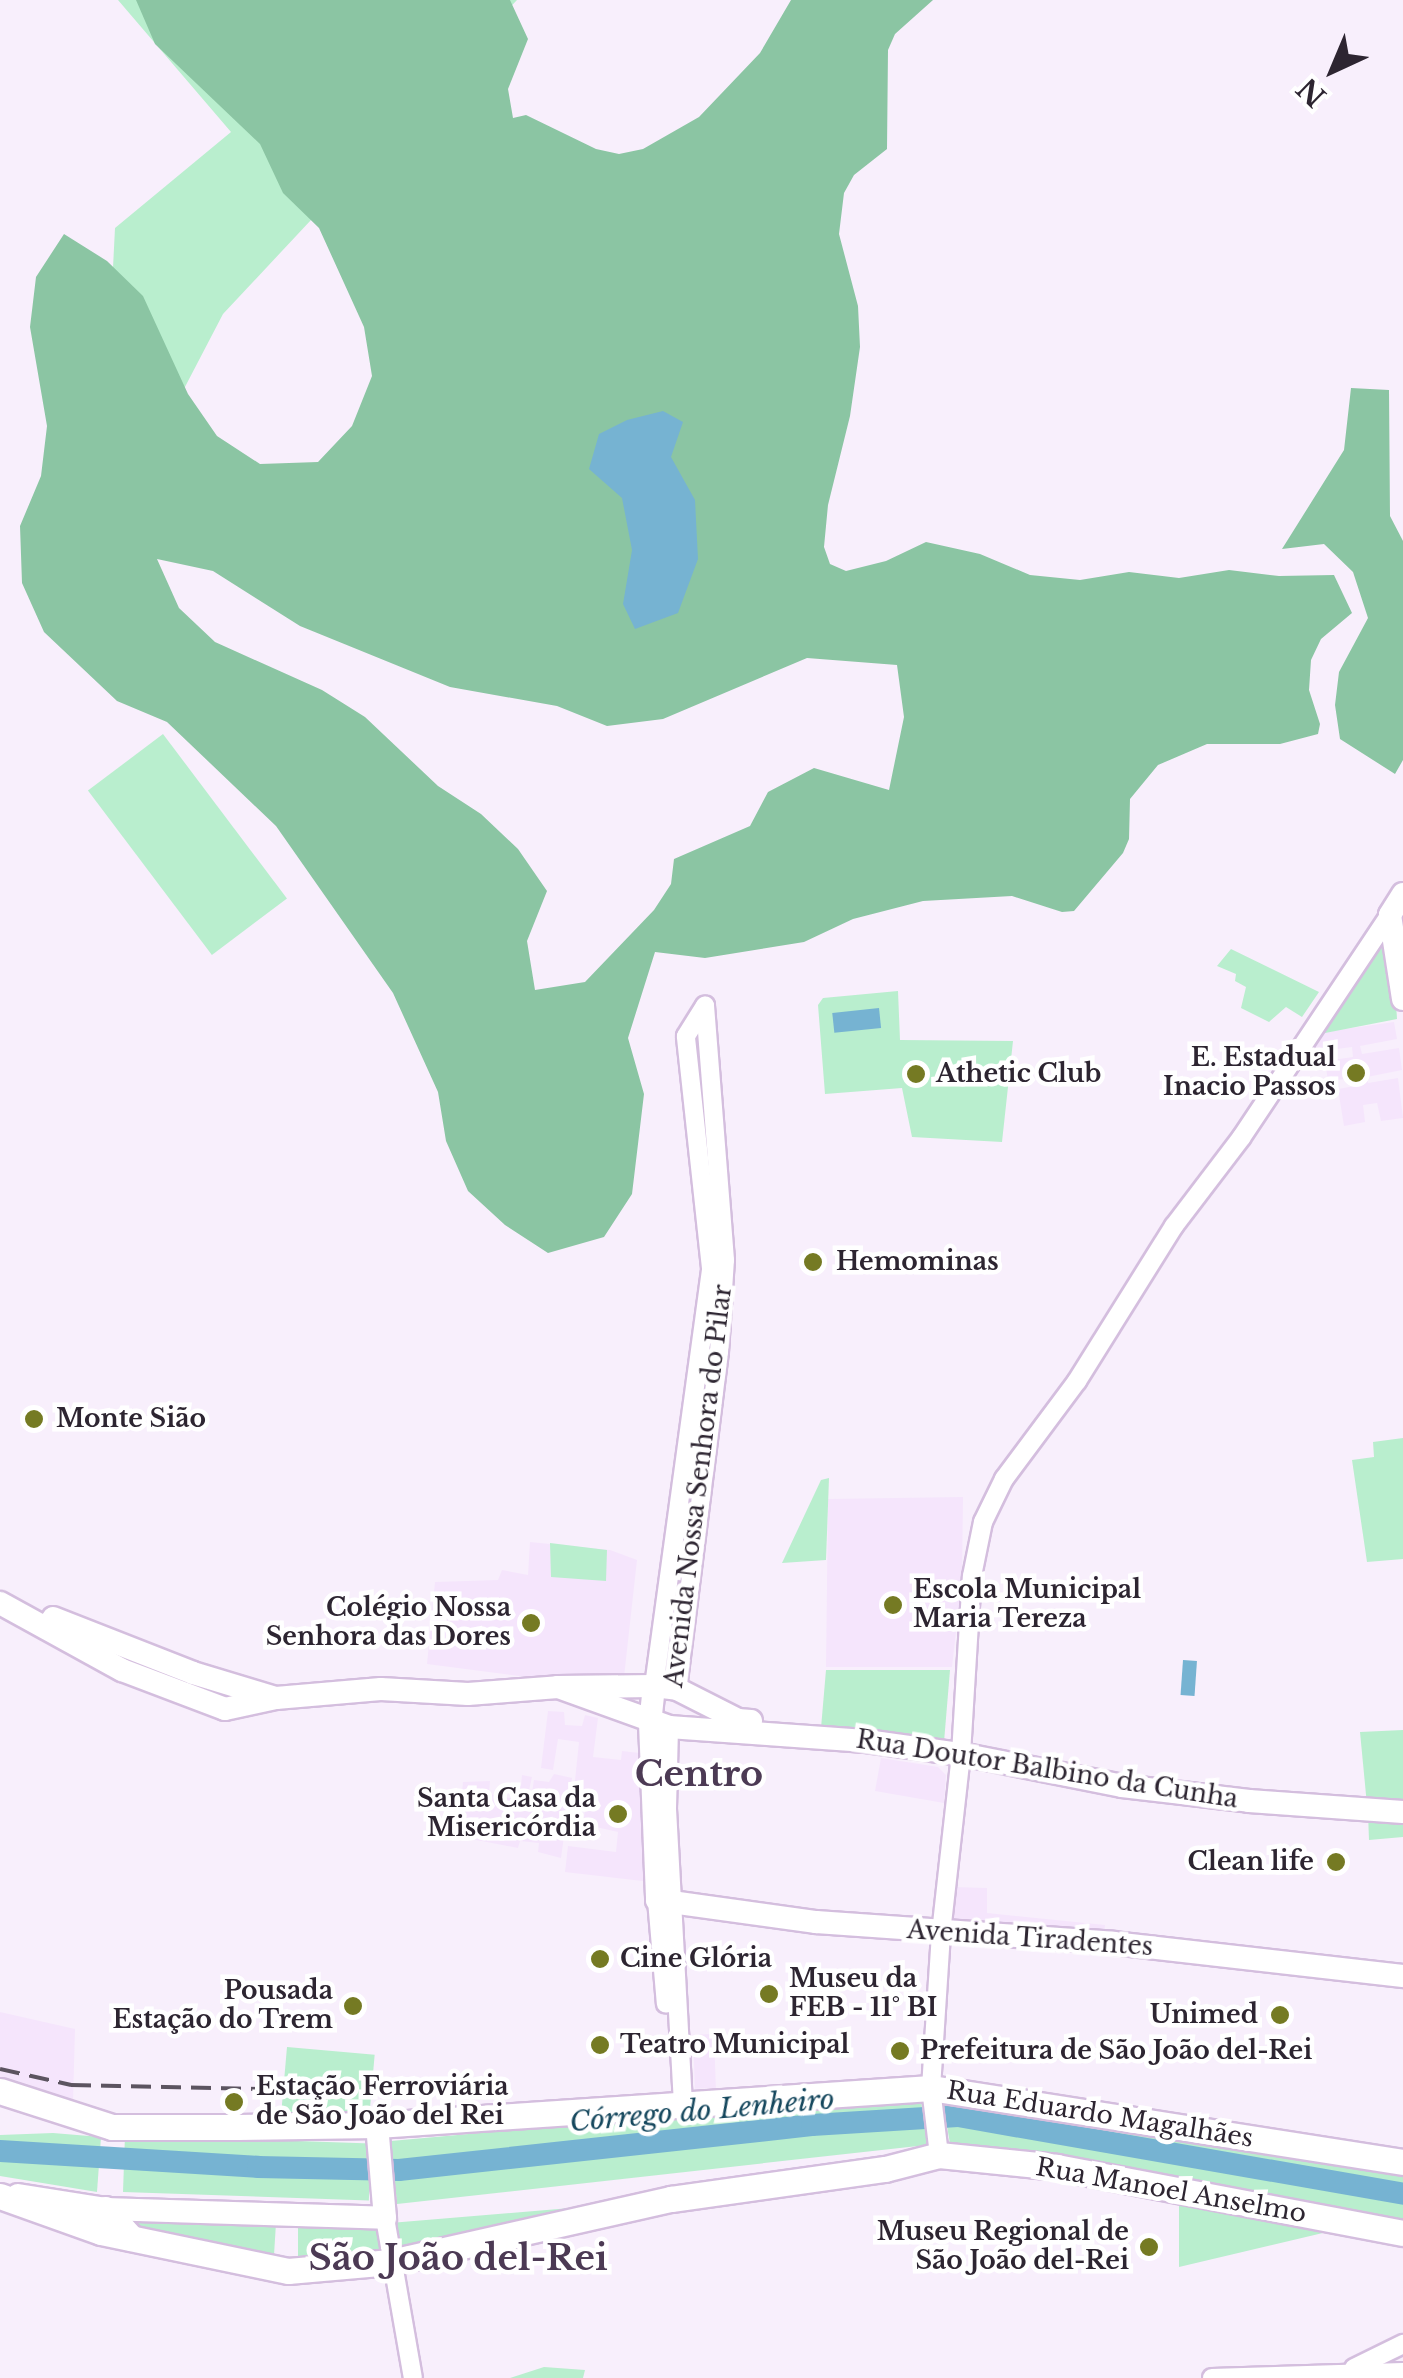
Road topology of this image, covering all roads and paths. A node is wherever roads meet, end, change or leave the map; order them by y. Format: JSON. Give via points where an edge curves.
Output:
{"nodes":[{"id":1,"x":1403,"y":894,"type":"edge"},
{"id":2,"x":1390,"y":914,"type":"junction"},
{"id":3,"x":1403,"y":999,"type":"edge"},
{"id":4,"x":0,"y":1602,"type":"edge"},
{"id":5,"x":558,"y":1686,"type":"junction"},
{"id":6,"x":665,"y":1688,"type":"junction"},
{"id":7,"x":738,"y":1720,"type":"junction"},
{"id":8,"x":659,"y":1725,"type":"junction"},
{"id":9,"x":710,"y":1728,"type":"junction"},
{"id":10,"x":792,"y":1733,"type":"junction"},
{"id":11,"x":960,"y":1754,"type":"junction"},
{"id":12,"x":1403,"y":1812,"type":"edge"},
{"id":13,"x":664,"y":1901,"type":"junction"},
{"id":14,"x":941,"y":1934,"type":"junction"},
{"id":15,"x":1403,"y":1976,"type":"edge"},
{"id":16,"x":0,"y":2090,"type":"edge"},
{"id":17,"x":932,"y":2094,"type":"junction"},
{"id":18,"x":678,"y":2105,"type":"junction"},
{"id":19,"x":378,"y":2136,"type":"junction"},
{"id":20,"x":938,"y":2151,"type":"junction"},
{"id":21,"x":1403,"y":2162,"type":"edge"},
{"id":22,"x":0,"y":2194,"type":"edge"},
{"id":23,"x":105,"y":2208,"type":"junction"},
{"id":24,"x":384,"y":2213,"type":"junction"},
{"id":25,"x":1403,"y":2232,"type":"edge"},
{"id":26,"x":131,"y":2238,"type":"junction"},
{"id":27,"x":391,"y":2262,"type":"junction"},
{"id":28,"x":1403,"y":2344,"type":"edge"},
{"id":29,"x":1350,"y":2371,"type":"junction"},
{"id":30,"x":1403,"y":2372,"type":"edge"},
{"id":31,"x":413,"y":2378,"type":"edge"},
{"id":32,"x":1212,"y":2378,"type":"edge"}],
"edges":[{"from":1,"to":2,"type":"main road"},
{"from":2,"to":3,"type":"main road"},
{"from":2,"to":11,"type":"street","via":[[986,1514],[976,1553]]},
{"from":4,"to":5,"type":"main road","via":[[122,1670],[225,1709],[381,1689],[468,1694]]},
{"from":5,"to":6,"type":"main road"},
{"from":5,"to":8,"type":"main road"},
{"from":6,"to":6,"type":"street","name":"Avenida Nossa Senhora do Pilar","via":[[719,1352],[725,1260],[705,1006],[686,1036],[711,1268]]},
{"from":6,"to":7,"type":"main road"},
{"from":6,"to":8,"type":"main road","name":"Avenida Nossa Senhora do Pilar"},
{"from":7,"to":9,"type":"main road"},
{"from":7,"to":10,"type":"main road"},
{"from":8,"to":9,"type":"main road"},
{"from":8,"to":13,"type":"main road","name":"Avenida Nossa Senhora do Pilar"},
{"from":9,"to":10,"type":"main road"},
{"from":10,"to":11,"type":"main road","name":"Rua Doutor Balbino da Cunha"},
{"from":11,"to":12,"type":"main road","name":"Rua Doutor Balbino da Cunha","via":[[1122,1786]]},
{"from":11,"to":14,"type":"street"},
{"from":13,"to":14,"type":"main road","name":"Avenida Tiradentes"},
{"from":13,"to":18,"type":"street"},
{"from":14,"to":15,"type":"main road","name":"Avenida Tiradentes","via":[[1113,1943]]},
{"from":14,"to":17,"type":"street"},
{"from":16,"to":19,"type":"highway","name":"Rua Eduardo Magalhães","via":[[112,2127]]},
{"from":17,"to":18,"type":"highway","name":"Rua Eduardo Magalhães"},
{"from":17,"to":20,"type":"street"},
{"from":17,"to":21,"type":"highway","name":"Rua Eduardo Magalhães"},
{"from":18,"to":19,"type":"highway","name":"Rua Eduardo Magalhães","via":[[586,2108]]},
{"from":19,"to":24,"type":"main road"},
{"from":20,"to":25,"type":"highway","name":"Rua Manoel Anselmo"},
{"from":20,"to":27,"type":"highway","via":[[885,2169],[671,2199]]},
{"from":22,"to":23,"type":"main road"},
{"from":22,"to":26,"type":"highway"},
{"from":23,"to":24,"type":"main road"},
{"from":23,"to":26,"type":"highway"},
{"from":24,"to":27,"type":"street"},
{"from":26,"to":27,"type":"highway","via":[[288,2271]]},
{"from":27,"to":31,"type":"street"},
{"from":28,"to":29,"type":"street"},
{"from":29,"to":30,"type":"street"},
{"from":29,"to":32,"type":"street"}]}
